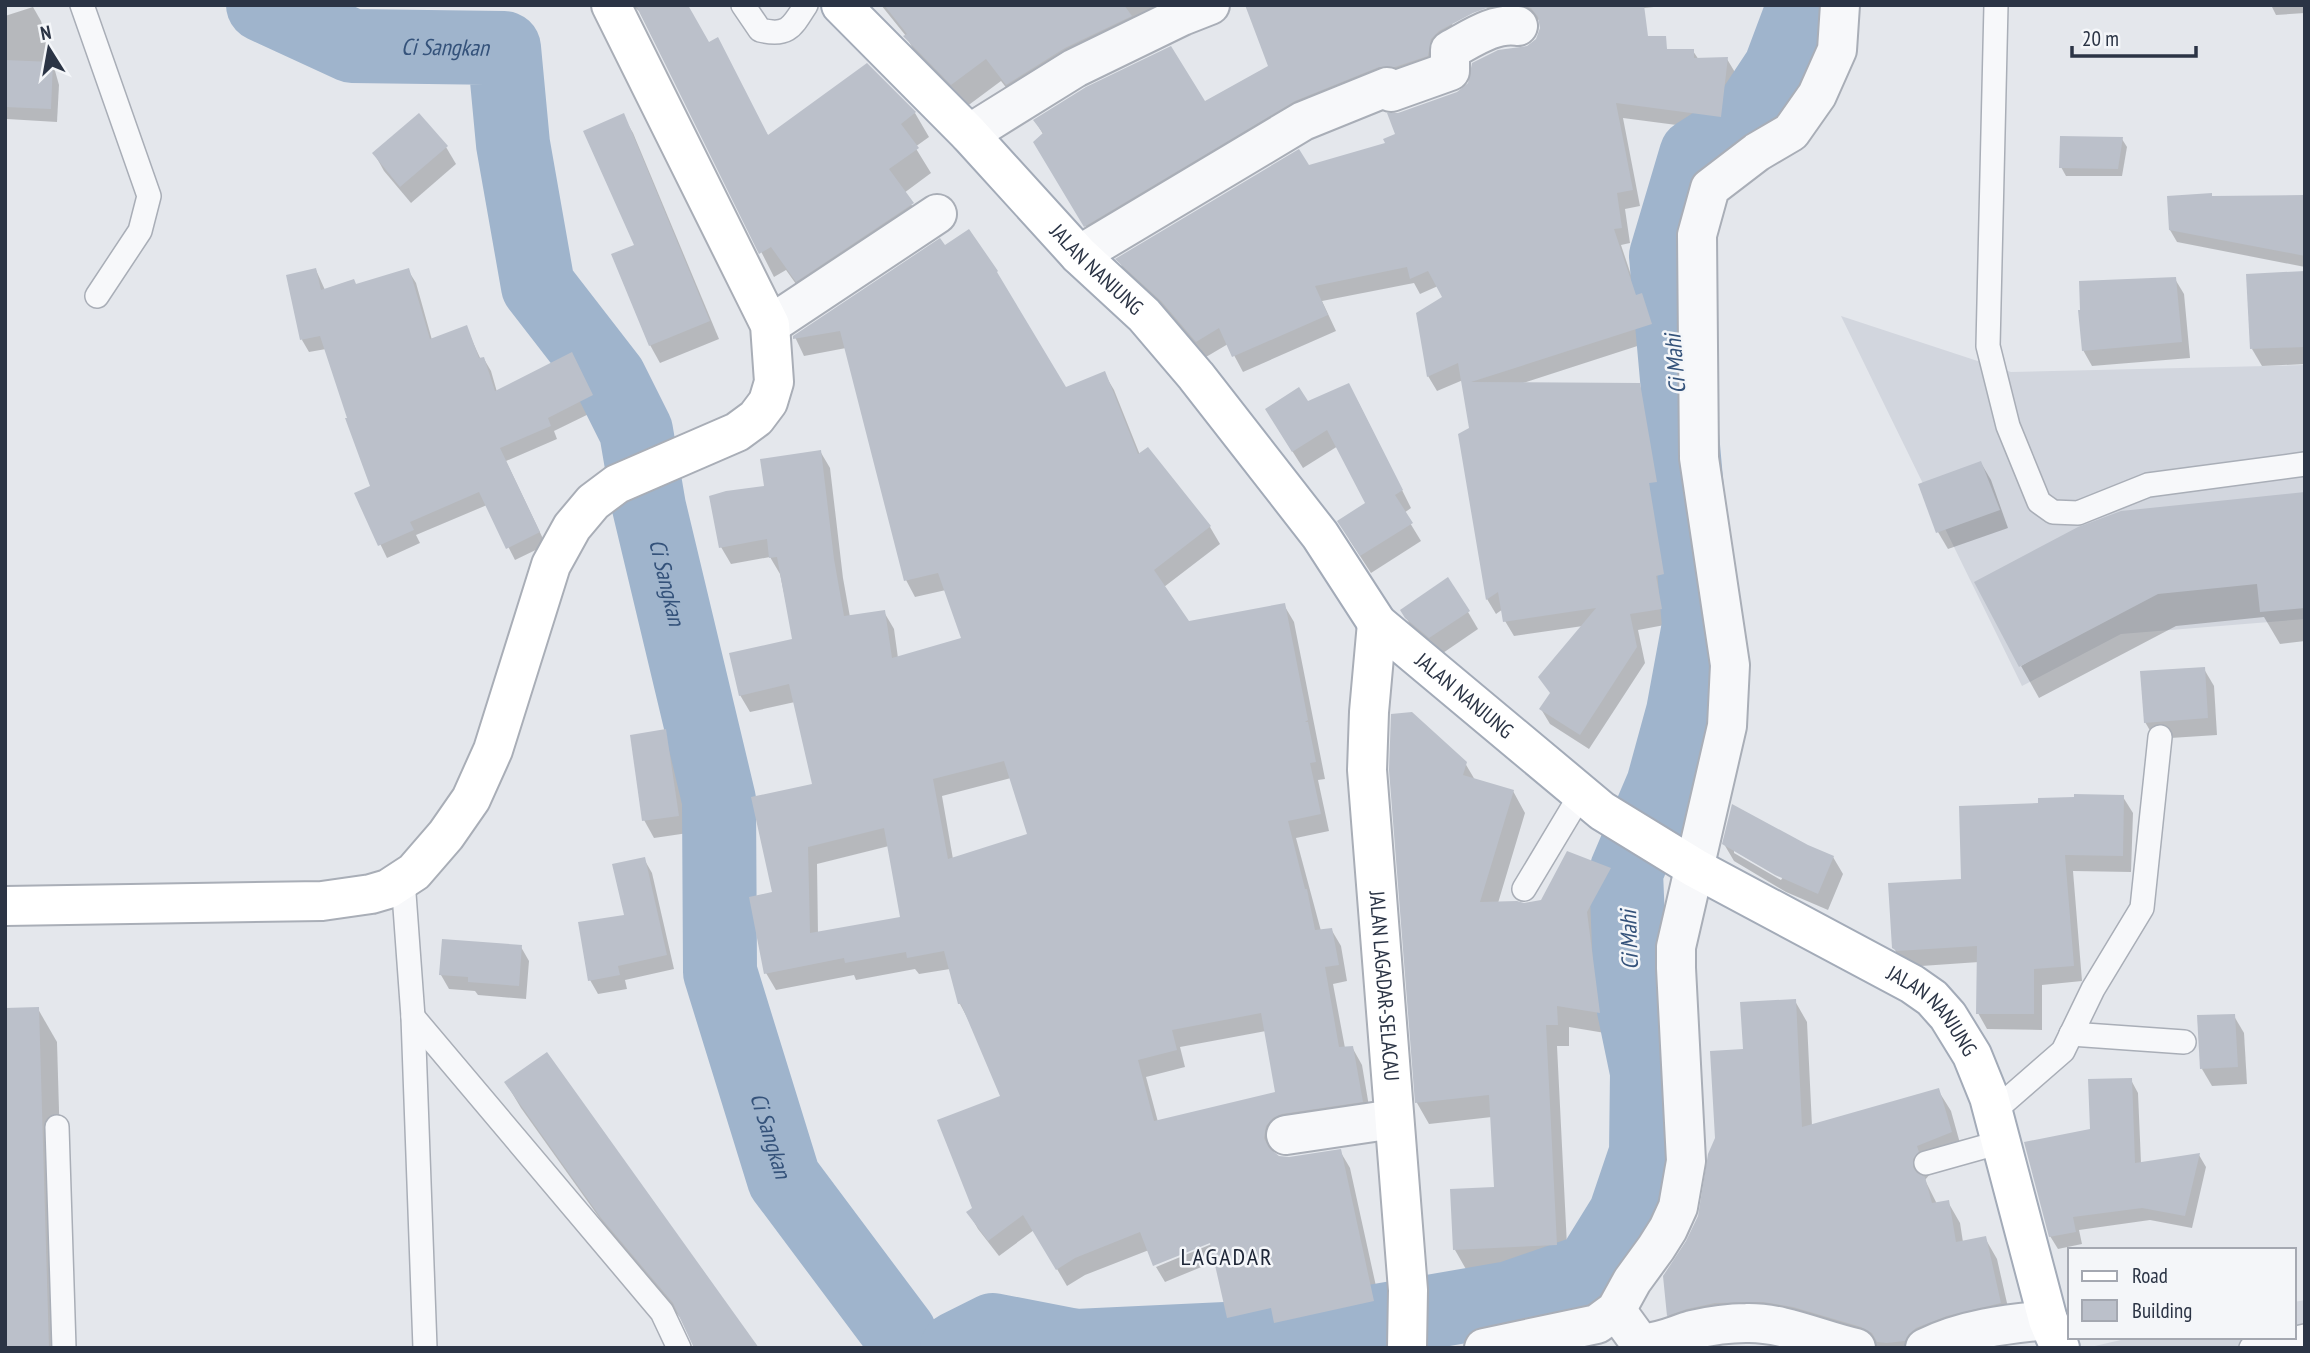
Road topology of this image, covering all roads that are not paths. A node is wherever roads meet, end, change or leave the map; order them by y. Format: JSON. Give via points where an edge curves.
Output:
{"nodes":[{"id":1,"x":82,"y":5,"type":"edge"},
{"id":2,"x":611,"y":5,"type":"edge"},
{"id":3,"x":743,"y":5,"type":"edge"},
{"id":4,"x":806,"y":5,"type":"edge"},
{"id":5,"x":841,"y":5,"type":"edge"},
{"id":6,"x":1210,"y":5,"type":"edge"},
{"id":7,"x":1840,"y":5,"type":"edge"},
{"id":8,"x":1996,"y":5,"type":"edge"},
{"id":9,"x":1518,"y":26,"type":"dead end"},
{"id":10,"x":970,"y":134,"type":"junction"},
{"id":11,"x":937,"y":214,"type":"dead end"},
{"id":12,"x":1079,"y":255,"type":"junction"},
{"id":13,"x":97,"y":296,"type":"dead end"},
{"id":14,"x":770,"y":326,"type":"junction"},
{"id":15,"x":2305,"y":464,"type":"edge"},
{"id":16,"x":1377,"y":622,"type":"junction"},
{"id":17,"x":2160,"y":737,"type":"dead end"},
{"id":18,"x":1592,"y":802,"type":"junction"},
{"id":19,"x":1695,"y":868,"type":"junction"},
{"id":20,"x":403,"y":880,"type":"junction"},
{"id":21,"x":1524,"y":889,"type":"dead end"},
{"id":22,"x":5,"y":906,"type":"edge"},
{"id":23,"x":413,"y":1017,"type":"junction"},
{"id":24,"x":2071,"y":1034,"type":"junction"},
{"id":25,"x":2184,"y":1041,"type":"dead end"},
{"id":26,"x":1394,"y":1119,"type":"junction"},
{"id":27,"x":57,"y":1127,"type":"dead end"},
{"id":28,"x":1997,"y":1127,"type":"junction"},
{"id":29,"x":1286,"y":1135,"type":"dead end"},
{"id":30,"x":1926,"y":1163,"type":"dead end"},
{"id":31,"x":1616,"y":1310,"type":"junction"},
{"id":32,"x":2054,"y":1334,"type":"edge"},
{"id":33,"x":2291,"y":1339,"type":"edge"},
{"id":34,"x":1407,"y":1340,"type":"edge"},
{"id":35,"x":64,"y":1348,"type":"edge"},
{"id":36,"x":425,"y":1348,"type":"edge"},
{"id":37,"x":679,"y":1348,"type":"edge"},
{"id":38,"x":1484,"y":1348,"type":"edge"},
{"id":39,"x":1856,"y":1348,"type":"edge"},
{"id":40,"x":1925,"y":1348,"type":"edge"},
{"id":41,"x":2250,"y":1348,"type":"edge"}],
"edges":[{"from":1,"to":13,"type":"lane","via":[[149,196],[141,232]]},
{"from":2,"to":14,"type":"street"},
{"from":3,"to":4,"type":"lane","via":[[760,30],[775,34],[789,30]]},
{"from":5,"to":10,"type":"street","name":"JALAN NANJUNG"},
{"from":6,"to":10,"type":"street","via":[[1075,68]]},
{"from":7,"to":19,"type":"street","via":[[1837,50],[1817,95],[1791,132],[1710,188],[1697,235],[1699,458],[1730,664],[1727,726]]},
{"from":8,"to":15,"type":"lane","via":[[1988,346],[2008,426],[2039,502],[2053,512],[2078,513],[2148,485]]},
{"from":9,"to":12,"type":"street","via":[[1494,27],[1450,50],[1450,71],[1391,92],[1387,87],[1303,121]]},
{"from":10,"to":12,"type":"street","name":"JALAN NANJUNG"},
{"from":11,"to":14,"type":"street"},
{"from":12,"to":16,"type":"street","name":"JALAN NANJUNG","via":[[1144,315],[1196,376],[1320,535]]},
{"from":14,"to":20,"type":"street","via":[[774,382],[756,418],[737,432],[605,492],[572,527],[551,565],[493,750],[471,799],[424,862]]},
{"from":16,"to":18,"type":"street","name":"JALAN NANJUNG"},
{"from":16,"to":26,"type":"street","name":"JALAN LAGADAR-SELACAU","via":[[1367,770]]},
{"from":17,"to":24,"type":"lane","via":[[2142,908],[2092,989]]},
{"from":18,"to":19,"type":"street","name":"JALAN NANJUNG"},
{"from":18,"to":21,"type":"lane"},
{"from":19,"to":28,"type":"street","name":"JALAN NANJUNG","via":[[1932,998],[1972,1055]]},
{"from":19,"to":31,"type":"street","via":[[1676,947],[1686,1161],[1683,1185],[1668,1229]]},
{"from":20,"to":22,"type":"street","via":[[371,894],[322,901]]},
{"from":20,"to":23,"type":"lane"},
{"from":23,"to":36,"type":"lane"},
{"from":23,"to":37,"type":"lane","via":[[662,1312]]},
{"from":24,"to":25,"type":"lane"},
{"from":24,"to":28,"type":"lane","via":[[2063,1051]]},
{"from":26,"to":29,"type":"street"},
{"from":26,"to":34,"type":"street","name":"JALAN LAGADAR-SELACAU","via":[[1408,1290]]},
{"from":27,"to":35,"type":"lane"},
{"from":28,"to":30,"type":"lane"},
{"from":28,"to":32,"type":"street","name":"JALAN NANJUNG"},
{"from":31,"to":38,"type":"street","via":[[1597,1324]]},
{"from":31,"to":39,"type":"street","via":[[1640,1343],[1691,1331],[1764,1323]]},
{"from":32,"to":40,"type":"street","via":[[2009,1325],[1945,1338]]},
{"from":33,"to":41,"type":"lane"}]}
